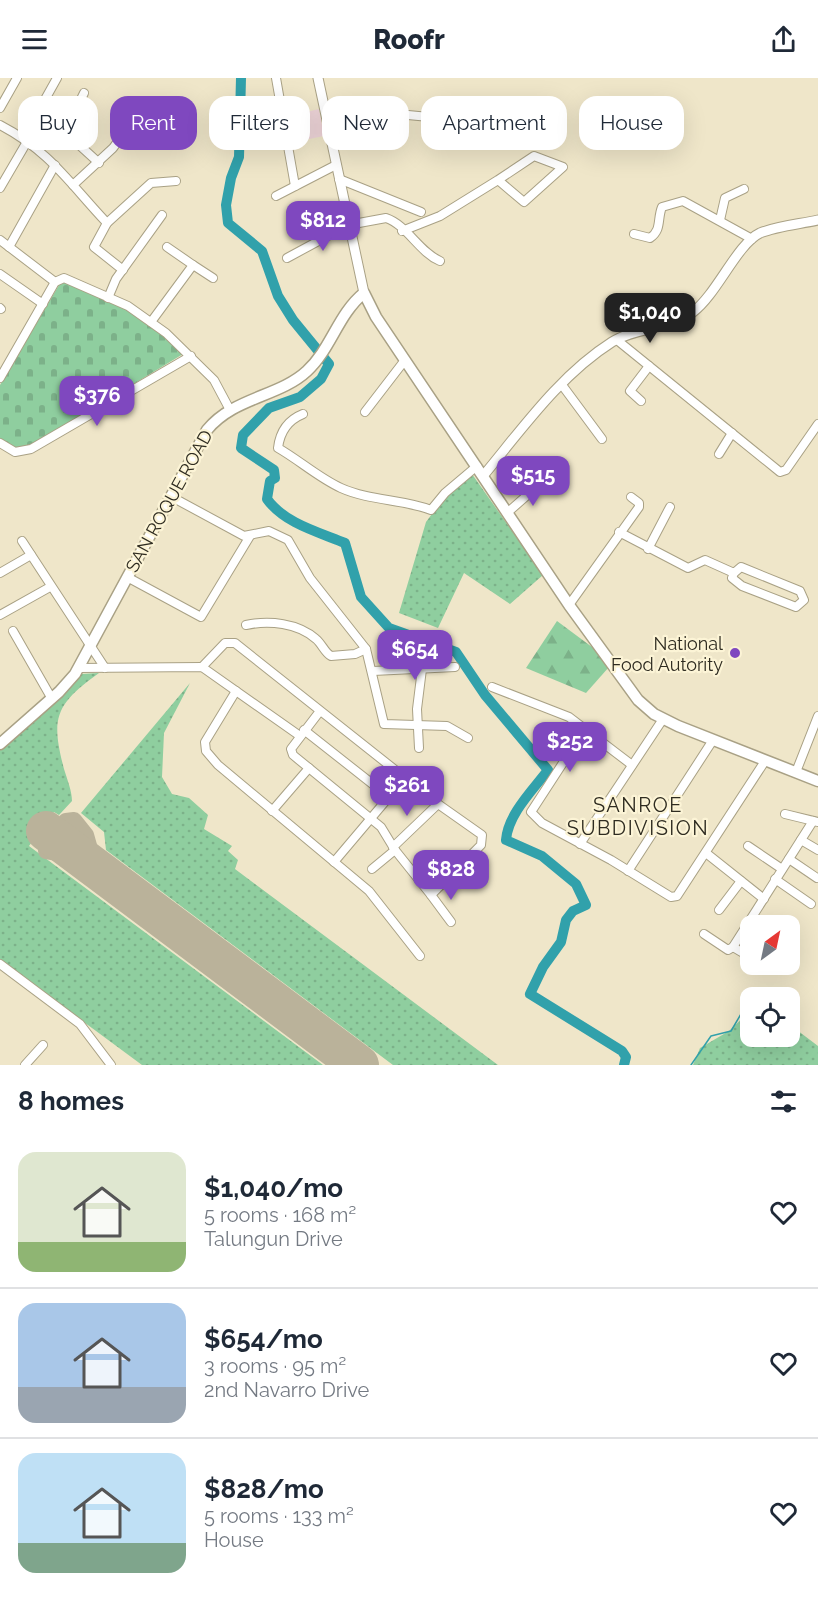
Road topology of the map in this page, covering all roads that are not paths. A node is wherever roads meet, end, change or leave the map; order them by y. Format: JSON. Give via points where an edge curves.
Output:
{"nodes":[{"id":1,"x":17,"y":78,"type":"edge"},
{"id":2,"x":57,"y":78,"type":"edge"},
{"id":3,"x":276,"y":78,"type":"edge"},
{"id":4,"x":318,"y":78,"type":"edge"},
{"id":5,"x":0,"y":89,"type":"edge"},
{"id":6,"x":84,"y":93,"type":"dead end"},
{"id":7,"x":8,"y":94,"type":"junction"},
{"id":8,"x":48,"y":96,"type":"edge"},
{"id":9,"x":322,"y":97,"type":"edge"},
{"id":10,"x":0,"y":108,"type":"edge"},
{"id":11,"x":0,"y":125,"type":"edge"},
{"id":12,"x":18,"y":135,"type":"edge"},
{"id":13,"x":20,"y":150,"type":"edge"},
{"id":14,"x":38,"y":150,"type":"edge"},
{"id":15,"x":110,"y":150,"type":"edge"},
{"id":16,"x":333,"y":150,"type":"edge"},
{"id":17,"x":99,"y":163,"type":"junction"},
{"id":18,"x":55,"y":165,"type":"junction"},
{"id":19,"x":336,"y":165,"type":"junction"},
{"id":20,"x":339,"y":179,"type":"junction"},
{"id":21,"x":498,"y":180,"type":"junction"},
{"id":22,"x":176,"y":181,"type":"dead end"},
{"id":23,"x":74,"y":185,"type":"junction"},
{"id":24,"x":295,"y":186,"type":"junction"},
{"id":25,"x":0,"y":188,"type":"edge"},
{"id":26,"x":744,"y":189,"type":"dead end"},
{"id":27,"x":276,"y":196,"type":"dead end"},
{"id":28,"x":421,"y":212,"type":"dead end"},
{"id":29,"x":162,"y":215,"type":"dead end"},
{"id":30,"x":720,"y":220,"type":"junction"},
{"id":31,"x":818,"y":220,"type":"edge"},
{"id":32,"x":107,"y":223,"type":"junction"},
{"id":33,"x":348,"y":225,"type":"junction"},
{"id":34,"x":402,"y":231,"type":"junction"},
{"id":35,"x":634,"y":234,"type":"dead end"},
{"id":36,"x":752,"y":239,"type":"junction"},
{"id":37,"x":0,"y":240,"type":"edge"},
{"id":38,"x":9,"y":247,"type":"junction"},
{"id":39,"x":166,"y":247,"type":"dead end"},
{"id":40,"x":287,"y":258,"type":"dead end"},
{"id":41,"x":441,"y":261,"type":"dead end"},
{"id":42,"x":193,"y":265,"type":"junction"},
{"id":43,"x":123,"y":270,"type":"junction"},
{"id":44,"x":0,"y":274,"type":"edge"},
{"id":45,"x":213,"y":278,"type":"dead end"},
{"id":46,"x":55,"y":282,"type":"junction"},
{"id":47,"x":364,"y":293,"type":"junction"},
{"id":48,"x":108,"y":298,"type":"junction"},
{"id":49,"x":43,"y":304,"type":"junction"},
{"id":50,"x":152,"y":322,"type":"junction"},
{"id":51,"x":617,"y":340,"type":"junction"},
{"id":52,"x":191,"y":356,"type":"junction"},
{"id":53,"x":405,"y":360,"type":"junction"},
{"id":54,"x":649,"y":366,"type":"junction"},
{"id":55,"x":0,"y":378,"type":"edge"},
{"id":56,"x":562,"y":385,"type":"junction"},
{"id":57,"x":641,"y":401,"type":"dead end"},
{"id":58,"x":230,"y":410,"type":"junction"},
{"id":59,"x":365,"y":412,"type":"dead end"},
{"id":60,"x":303,"y":414,"type":"dead end"},
{"id":61,"x":818,"y":424,"type":"edge"},
{"id":62,"x":732,"y":433,"type":"junction"},
{"id":63,"x":602,"y":439,"type":"dead end"},
{"id":64,"x":0,"y":443,"type":"edge"},
{"id":65,"x":719,"y":454,"type":"dead end"},
{"id":66,"x":480,"y":471,"type":"junction"},
{"id":67,"x":541,"y":483,"type":"dead end"},
{"id":68,"x":170,"y":496,"type":"junction"},
{"id":69,"x":631,"y":497,"type":"dead end"},
{"id":70,"x":670,"y":507,"type":"dead end"},
{"id":71,"x":507,"y":513,"type":"junction"},
{"id":72,"x":619,"y":532,"type":"junction"},
{"id":73,"x":250,"y":536,"type":"junction"},
{"id":74,"x":22,"y":541,"type":"dead end"},
{"id":75,"x":648,"y":549,"type":"junction"},
{"id":76,"x":31,"y":555,"type":"junction"},
{"id":77,"x":0,"y":573,"type":"edge"},
{"id":78,"x":734,"y":573,"type":"junction"},
{"id":79,"x":127,"y":577,"type":"junction"},
{"id":80,"x":50,"y":587,"type":"junction"},
{"id":81,"x":569,"y":605,"type":"junction"},
{"id":82,"x":0,"y":615,"type":"edge"},
{"id":83,"x":246,"y":625,"type":"dead end"},
{"id":84,"x":13,"y":632,"type":"dead end"},
{"id":85,"x":91,"y":649,"type":"junction"},
{"id":86,"x":366,"y":649,"type":"junction"},
{"id":87,"x":202,"y":667,"type":"junction"},
{"id":88,"x":455,"y":667,"type":"dead end"},
{"id":89,"x":79,"y":668,"type":"junction"},
{"id":90,"x":105,"y":668,"type":"junction"},
{"id":91,"x":422,"y":669,"type":"junction"},
{"id":92,"x":373,"y":671,"type":"junction"},
{"id":93,"x":492,"y":687,"type":"dead end"},
{"id":94,"x":236,"y":691,"type":"junction"},
{"id":95,"x":52,"y":699,"type":"junction"},
{"id":96,"x":320,"y":711,"type":"junction"},
{"id":97,"x":818,"y":716,"type":"edge"},
{"id":98,"x":663,"y":719,"type":"junction"},
{"id":99,"x":418,"y":724,"type":"junction"},
{"id":100,"x":585,"y":729,"type":"junction"},
{"id":101,"x":302,"y":733,"type":"junction"},
{"id":102,"x":468,"y":738,"type":"dead end"},
{"id":103,"x":713,"y":741,"type":"junction"},
{"id":104,"x":0,"y":744,"type":"edge"},
{"id":105,"x":418,"y":748,"type":"dead end"},
{"id":106,"x":765,"y":761,"type":"junction"},
{"id":107,"x":632,"y":765,"type":"junction"},
{"id":108,"x":309,"y":768,"type":"junction"},
{"id":109,"x":796,"y":772,"type":"junction"},
{"id":110,"x":405,"y":778,"type":"junction"},
{"id":111,"x":818,"y":781,"type":"edge"},
{"id":112,"x":389,"y":797,"type":"junction"},
{"id":113,"x":438,"y":804,"type":"junction"},
{"id":114,"x":272,"y":810,"type":"junction"},
{"id":115,"x":785,"y":814,"type":"dead end"},
{"id":116,"x":370,"y":818,"type":"junction"},
{"id":117,"x":815,"y":821,"type":"edge"},
{"id":118,"x":801,"y":840,"type":"junction"},
{"id":119,"x":580,"y":844,"type":"junction"},
{"id":120,"x":748,"y":846,"type":"dead end"},
{"id":121,"x":394,"y":849,"type":"junction"},
{"id":122,"x":818,"y":850,"type":"edge"},
{"id":123,"x":706,"y":853,"type":"junction"},
{"id":124,"x":789,"y":859,"type":"junction"},
{"id":125,"x":334,"y":862,"type":"junction"},
{"id":126,"x":372,"y":869,"type":"dead end"},
{"id":127,"x":782,"y":869,"type":"junction"},
{"id":128,"x":628,"y":871,"type":"junction"},
{"id":129,"x":818,"y":878,"type":"edge"},
{"id":130,"x":775,"y":879,"type":"junction"},
{"id":131,"x":741,"y":880,"type":"junction"},
{"id":132,"x":431,"y":895,"type":"junction"},
{"id":133,"x":764,"y":899,"type":"junction"},
{"id":134,"x":812,"y":904,"type":"dead end"},
{"id":135,"x":719,"y":910,"type":"dead end"},
{"id":136,"x":755,"y":915,"type":"edge"},
{"id":137,"x":451,"y":922,"type":"dead end"},
{"id":138,"x":704,"y":934,"type":"dead end"},
{"id":139,"x":740,"y":938,"type":"edge"},
{"id":140,"x":733,"y":947,"type":"junction"},
{"id":141,"x":740,"y":951,"type":"edge"},
{"id":142,"x":420,"y":956,"type":"dead end"},
{"id":143,"x":0,"y":964,"type":"edge"},
{"id":144,"x":43,"y":1045,"type":"dead end"},
{"id":145,"x":25,"y":1065,"type":"edge"},
{"id":146,"x":111,"y":1065,"type":"edge"}],
"edges":[{"from":1,"to":7,"type":"street"},
{"from":2,"to":8,"type":"street"},
{"from":3,"to":24,"type":"street"},
{"from":4,"to":9,"type":"street"},
{"from":5,"to":7,"type":"street"},
{"from":6,"to":17,"type":"street","via":[[65,132]]},
{"from":7,"to":10,"type":"street"},
{"from":11,"to":12,"type":"street"},
{"from":13,"to":25,"type":"street"},
{"from":14,"to":18,"type":"street"},
{"from":15,"to":17,"type":"street"},
{"from":16,"to":19,"type":"street"},
{"from":17,"to":23,"type":"street"},
{"from":18,"to":23,"type":"street"},
{"from":18,"to":38,"type":"street"},
{"from":19,"to":20,"type":"street"},
{"from":19,"to":24,"type":"street"},
{"from":20,"to":28,"type":"street"},
{"from":20,"to":33,"type":"street"},
{"from":21,"to":21,"type":"street","via":[[524,202],[563,167],[534,156]]},
{"from":21,"to":34,"type":"street","via":[[440,216]]},
{"from":22,"to":32,"type":"street","via":[[151,183]]},
{"from":23,"to":32,"type":"street"},
{"from":24,"to":27,"type":"street"},
{"from":26,"to":30,"type":"street","via":[[725,198]]},
{"from":29,"to":43,"type":"street"},
{"from":30,"to":35,"type":"street","via":[[709,218],[692,204],[677,201],[662,207],[656,234],[644,239]]},
{"from":30,"to":36,"type":"street"},
{"from":31,"to":36,"type":"street","via":[[767,231]]},
{"from":32,"to":43,"type":"street","via":[[94,247]]},
{"from":33,"to":34,"type":"street","via":[[386,218]]},
{"from":33,"to":40,"type":"street"},
{"from":33,"to":47,"type":"street"},
{"from":34,"to":41,"type":"street","via":[[429,256]]},
{"from":36,"to":51,"type":"street","via":[[692,313],[672,324]]},
{"from":37,"to":38,"type":"street"},
{"from":38,"to":46,"type":"street"},
{"from":39,"to":42,"type":"street"},
{"from":42,"to":45,"type":"street"},
{"from":42,"to":50,"type":"street"},
{"from":43,"to":48,"type":"street"},
{"from":44,"to":49,"type":"street"},
{"from":46,"to":48,"type":"street","via":[[64,278]]},
{"from":46,"to":49,"type":"street"},
{"from":47,"to":53,"type":"main road"},
{"from":47,"to":58,"type":"main road","name":"SAN ROQUE ROAD","via":[[351,303],[321,352],[298,377]]},
{"from":48,"to":50,"type":"street"},
{"from":49,"to":55,"type":"street"},
{"from":50,"to":52,"type":"street"},
{"from":51,"to":54,"type":"street"},
{"from":51,"to":56,"type":"street"},
{"from":52,"to":58,"type":"street","via":[[214,380]]},
{"from":52,"to":64,"type":"street","via":[[31,449],[15,452]]},
{"from":53,"to":59,"type":"street"},
{"from":53,"to":66,"type":"main road"},
{"from":54,"to":57,"type":"street","via":[[630,391]]},
{"from":54,"to":62,"type":"street"},
{"from":56,"to":63,"type":"street"},
{"from":56,"to":66,"type":"street"},
{"from":58,"to":68,"type":"main road","name":"SAN ROQUE ROAD","via":[[207,430]]},
{"from":60,"to":66,"type":"street","via":[[284,427],[278,448],[340,488],[431,510],[445,493]]},
{"from":61,"to":62,"type":"street","via":[[783,472]]},
{"from":62,"to":65,"type":"street"},
{"from":66,"to":71,"type":"main road"},
{"from":67,"to":71,"type":"street"},
{"from":68,"to":73,"type":"street"},
{"from":68,"to":79,"type":"main road","name":"SAN ROQUE ROAD"},
{"from":69,"to":72,"type":"street","via":[[639,507]]},
{"from":70,"to":75,"type":"street"},
{"from":71,"to":81,"type":"main road"},
{"from":72,"to":75,"type":"street"},
{"from":72,"to":81,"type":"street"},
{"from":73,"to":79,"type":"street","via":[[201,617]]},
{"from":73,"to":86,"type":"street","via":[[269,531],[288,540],[310,578]]},
{"from":74,"to":76,"type":"street"},
{"from":75,"to":78,"type":"street","via":[[688,568],[705,560]]},
{"from":76,"to":77,"type":"street"},
{"from":76,"to":80,"type":"street"},
{"from":78,"to":78,"type":"street","via":[[741,567],[748,569],[800,591],[804,600],[796,607],[742,586],[732,578]]},
{"from":79,"to":85,"type":"main road","name":"SAN ROQUE ROAD"},
{"from":80,"to":82,"type":"street"},
{"from":80,"to":85,"type":"street"},
{"from":81,"to":98,"type":"main road","via":[[633,693]]},
{"from":83,"to":86,"type":"street","via":[[262,621],[296,627],[313,636],[331,656]]},
{"from":84,"to":95,"type":"street"},
{"from":85,"to":89,"type":"main road","name":"SAN ROQUE ROAD"},
{"from":85,"to":90,"type":"street"},
{"from":86,"to":92,"type":"street"},
{"from":87,"to":90,"type":"street"},
{"from":87,"to":94,"type":"street"},
{"from":87,"to":96,"type":"street","via":[[225,643],[235,643]]},
{"from":88,"to":91,"type":"street"},
{"from":89,"to":90,"type":"street"},
{"from":89,"to":95,"type":"main road","name":"SAN ROQUE ROAD"},
{"from":91,"to":92,"type":"street"},
{"from":91,"to":99,"type":"street"},
{"from":92,"to":99,"type":"street","via":[[384,724]]},
{"from":93,"to":100,"type":"street","via":[[569,717]]},
{"from":94,"to":101,"type":"street"},
{"from":94,"to":114,"type":"street","via":[[206,742],[206,751]]},
{"from":95,"to":104,"type":"main road","name":"SAN ROQUE ROAD"},
{"from":96,"to":101,"type":"street"},
{"from":96,"to":110,"type":"street"},
{"from":97,"to":109,"type":"street"},
{"from":98,"to":103,"type":"main road"},
{"from":98,"to":107,"type":"street"},
{"from":99,"to":102,"type":"street","via":[[447,726]]},
{"from":99,"to":105,"type":"street"},
{"from":100,"to":107,"type":"street"},
{"from":100,"to":119,"type":"street","via":[[531,807],[534,817]]},
{"from":101,"to":108,"type":"street","via":[[291,753]]},
{"from":101,"to":112,"type":"street"},
{"from":103,"to":106,"type":"main road"},
{"from":103,"to":128,"type":"street"},
{"from":106,"to":109,"type":"main road"},
{"from":106,"to":123,"type":"street"},
{"from":107,"to":119,"type":"street"},
{"from":108,"to":114,"type":"street"},
{"from":108,"to":116,"type":"street"},
{"from":109,"to":111,"type":"main road"},
{"from":110,"to":112,"type":"street"},
{"from":110,"to":113,"type":"street"},
{"from":112,"to":116,"type":"street"},
{"from":113,"to":121,"type":"street"},
{"from":113,"to":132,"type":"street","via":[[482,835],[484,841]]},
{"from":114,"to":125,"type":"street"},
{"from":115,"to":117,"type":"street"},
{"from":116,"to":121,"type":"street","via":[[387,835]]},
{"from":116,"to":125,"type":"street"},
{"from":117,"to":118,"type":"street"},
{"from":118,"to":122,"type":"street"},
{"from":118,"to":124,"type":"street"},
{"from":119,"to":128,"type":"street"},
{"from":120,"to":127,"type":"street"},
{"from":121,"to":126,"type":"street"},
{"from":121,"to":132,"type":"street"},
{"from":123,"to":128,"type":"street","via":[[674,898]]},
{"from":123,"to":131,"type":"street"},
{"from":124,"to":127,"type":"street"},
{"from":124,"to":129,"type":"street"},
{"from":125,"to":142,"type":"street","via":[[375,897]]},
{"from":127,"to":130,"type":"street"},
{"from":130,"to":133,"type":"street"},
{"from":130,"to":134,"type":"street"},
{"from":131,"to":133,"type":"street"},
{"from":131,"to":135,"type":"street"},
{"from":132,"to":137,"type":"street"},
{"from":133,"to":136,"type":"street"},
{"from":138,"to":140,"type":"street","via":[[727,950]]},
{"from":139,"to":140,"type":"street"},
{"from":140,"to":141,"type":"street"},
{"from":143,"to":146,"type":"street","via":[[72,1017]]},
{"from":144,"to":145,"type":"street"}]}
